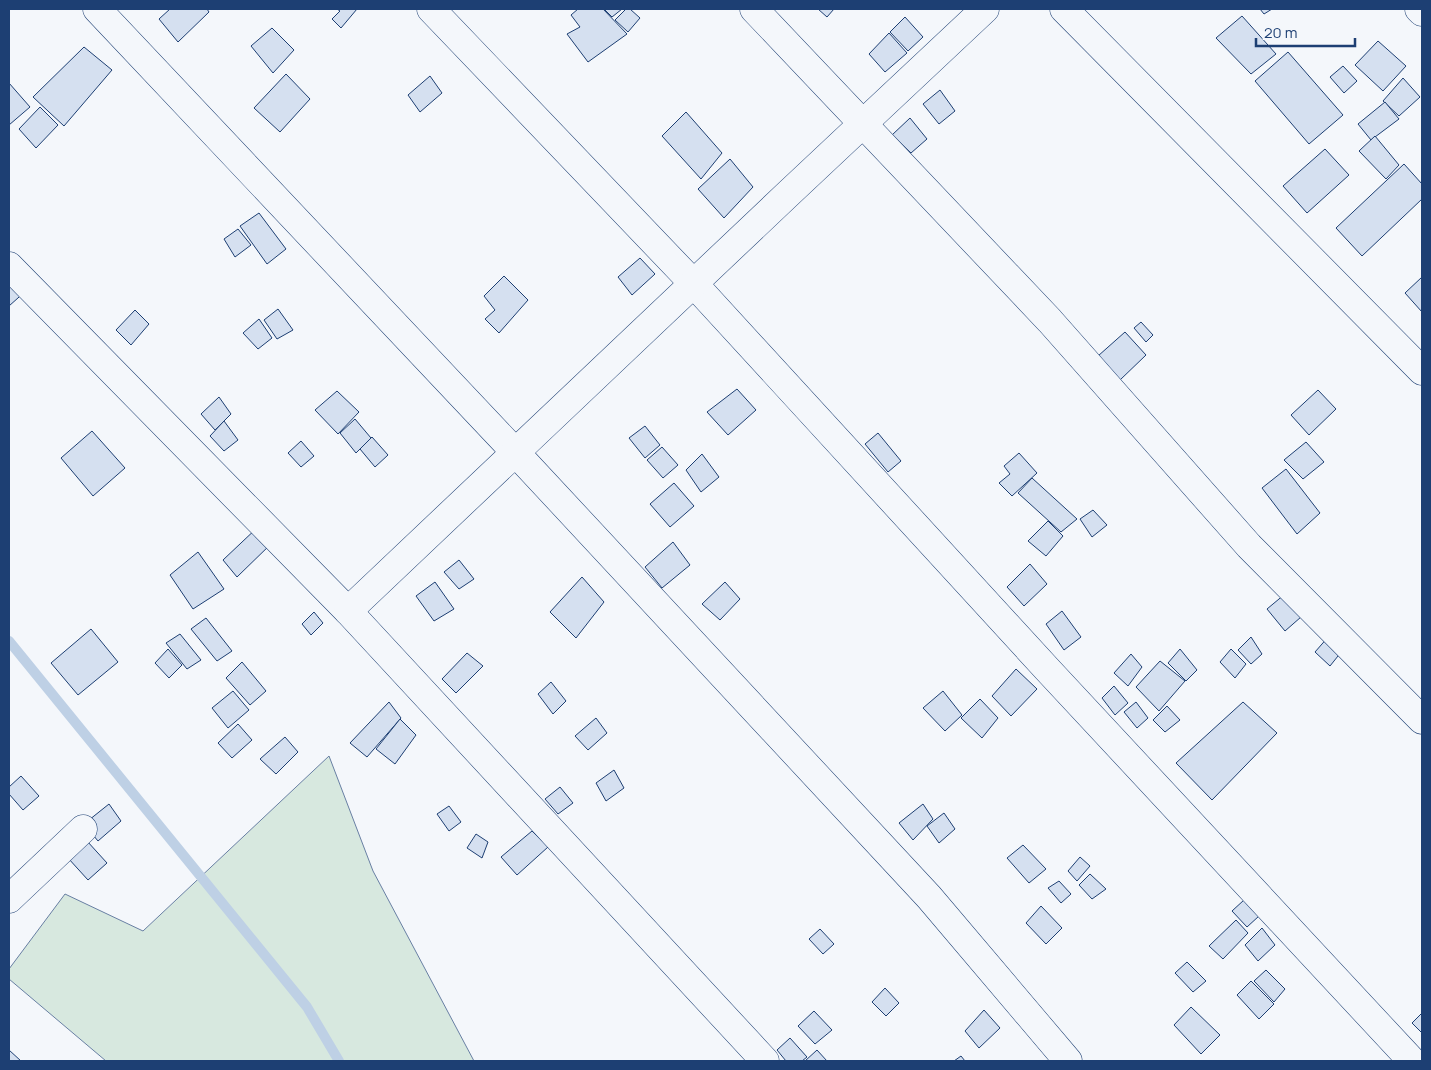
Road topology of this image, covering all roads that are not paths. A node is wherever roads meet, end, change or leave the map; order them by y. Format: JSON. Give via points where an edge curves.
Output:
{"nodes":[{"id":1,"x":96,"y":9,"type":"edge"},
{"id":2,"x":431,"y":9,"type":"edge"},
{"id":3,"x":754,"y":9,"type":"edge"},
{"id":4,"x":985,"y":9,"type":"edge"},
{"id":5,"x":1064,"y":9,"type":"edge"},
{"id":6,"x":1419,"y":9,"type":"edge"},
{"id":7,"x":1422,"y":12,"type":"edge"},
{"id":8,"x":863,"y":124,"type":"junction"},
{"id":9,"x":9,"y":266,"type":"edge"},
{"id":10,"x":694,"y":284,"type":"junction"},
{"id":11,"x":1422,"y":371,"type":"edge"},
{"id":12,"x":516,"y":453,"type":"junction"},
{"id":13,"x":348,"y":611,"type":"junction"},
{"id":14,"x":1422,"y":720,"type":"edge"},
{"id":15,"x":82,"y":829,"type":"dead end"},
{"id":16,"x":9,"y":899,"type":"edge"},
{"id":17,"x":765,"y":1061,"type":"edge"},
{"id":18,"x":1068,"y":1061,"type":"edge"},
{"id":19,"x":1412,"y":1061,"type":"edge"}],
"edges":[{"from":1,"to":12,"type":"street"},
{"from":2,"to":10,"type":"street"},
{"from":3,"to":8,"type":"street"},
{"from":4,"to":8,"type":"street"},
{"from":5,"to":11,"type":"street"},
{"from":6,"to":7,"type":"street"},
{"from":8,"to":10,"type":"street"},
{"from":8,"to":14,"type":"street","via":[[1050,321],[1250,546]]},
{"from":9,"to":13,"type":"street"},
{"from":10,"to":12,"type":"street"},
{"from":10,"to":19,"type":"street"},
{"from":12,"to":13,"type":"street"},
{"from":12,"to":18,"type":"street","via":[[929,896]]},
{"from":13,"to":17,"type":"street"},
{"from":15,"to":16,"type":"street"}]}
